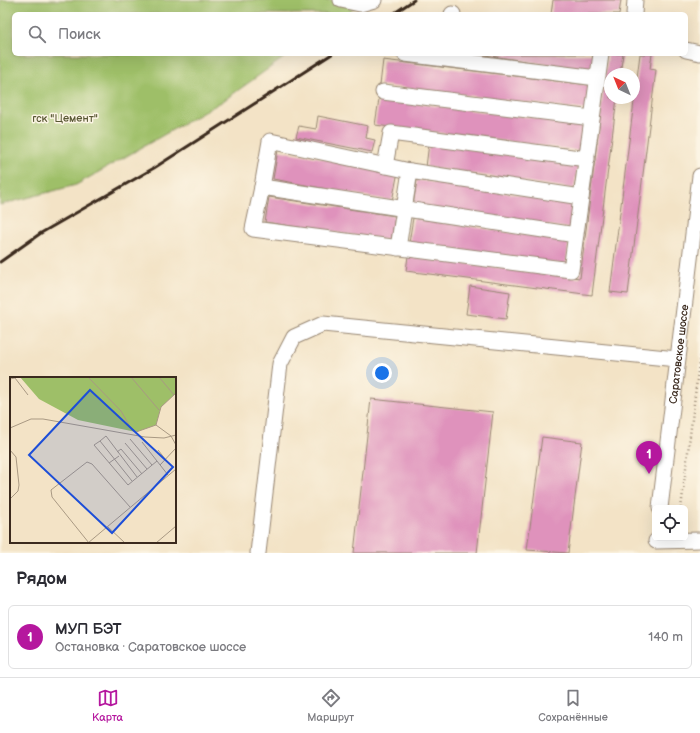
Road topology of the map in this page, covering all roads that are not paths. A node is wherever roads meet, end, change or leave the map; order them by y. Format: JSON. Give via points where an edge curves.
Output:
{"nodes":[{"id":1,"x":341,"y":0,"type":"edge"},
{"id":2,"x":374,"y":0,"type":"edge"},
{"id":3,"x":635,"y":0,"type":"edge"},
{"id":4,"x":634,"y":12,"type":"edge"},
{"id":5,"x":688,"y":50,"type":"edge"},
{"id":6,"x":700,"y":52,"type":"edge"},
{"id":7,"x":421,"y":56,"type":"edge"},
{"id":8,"x":601,"y":56,"type":"edge"},
{"id":9,"x":597,"y":78,"type":"junction"},
{"id":10,"x":383,"y":92,"type":"dead end"},
{"id":11,"x":592,"y":118,"type":"junction"},
{"id":12,"x":587,"y":159,"type":"junction"},
{"id":13,"x":385,"y":166,"type":"junction"},
{"id":14,"x":410,"y":172,"type":"junction"},
{"id":15,"x":700,"y":176,"type":"edge"},
{"id":16,"x":262,"y":187,"type":"junction"},
{"id":17,"x":581,"y":197,"type":"junction"},
{"id":18,"x":403,"y":210,"type":"junction"},
{"id":19,"x":576,"y":235,"type":"junction"},
{"id":20,"x":398,"y":248,"type":"junction"},
{"id":21,"x":677,"y":359,"type":"junction"},
{"id":22,"x":660,"y":505,"type":"edge"},
{"id":23,"x":700,"y":540,"type":"edge"},
{"id":24,"x":655,"y":544,"type":"edge"},
{"id":25,"x":258,"y":553,"type":"edge"}],
"edges":[{"from":1,"to":2,"type":"street","via":[[360,4]]},
{"from":3,"to":4,"type":"street"},
{"from":5,"to":6,"type":"street"},
{"from":7,"to":9,"type":"street"},
{"from":8,"to":9,"type":"street"},
{"from":9,"to":11,"type":"street"},
{"from":10,"to":11,"type":"street"},
{"from":11,"to":12,"type":"street"},
{"from":12,"to":13,"type":"street","via":[[391,133]]},
{"from":12,"to":17,"type":"street"},
{"from":13,"to":14,"type":"street"},
{"from":13,"to":16,"type":"street","via":[[270,141]]},
{"from":14,"to":17,"type":"street"},
{"from":14,"to":18,"type":"street"},
{"from":15,"to":21,"type":"street","name":"Саратовское шоссе"},
{"from":16,"to":18,"type":"street"},
{"from":16,"to":20,"type":"street","via":[[253,229]]},
{"from":17,"to":19,"type":"street"},
{"from":18,"to":19,"type":"street"},
{"from":18,"to":20,"type":"street"},
{"from":19,"to":20,"type":"street","via":[[571,270]]},
{"from":21,"to":22,"type":"street","name":"Саратовское шоссе"},
{"from":21,"to":25,"type":"street","via":[[323,324],[294,337],[280,364]]},
{"from":23,"to":24,"type":"street"}]}
